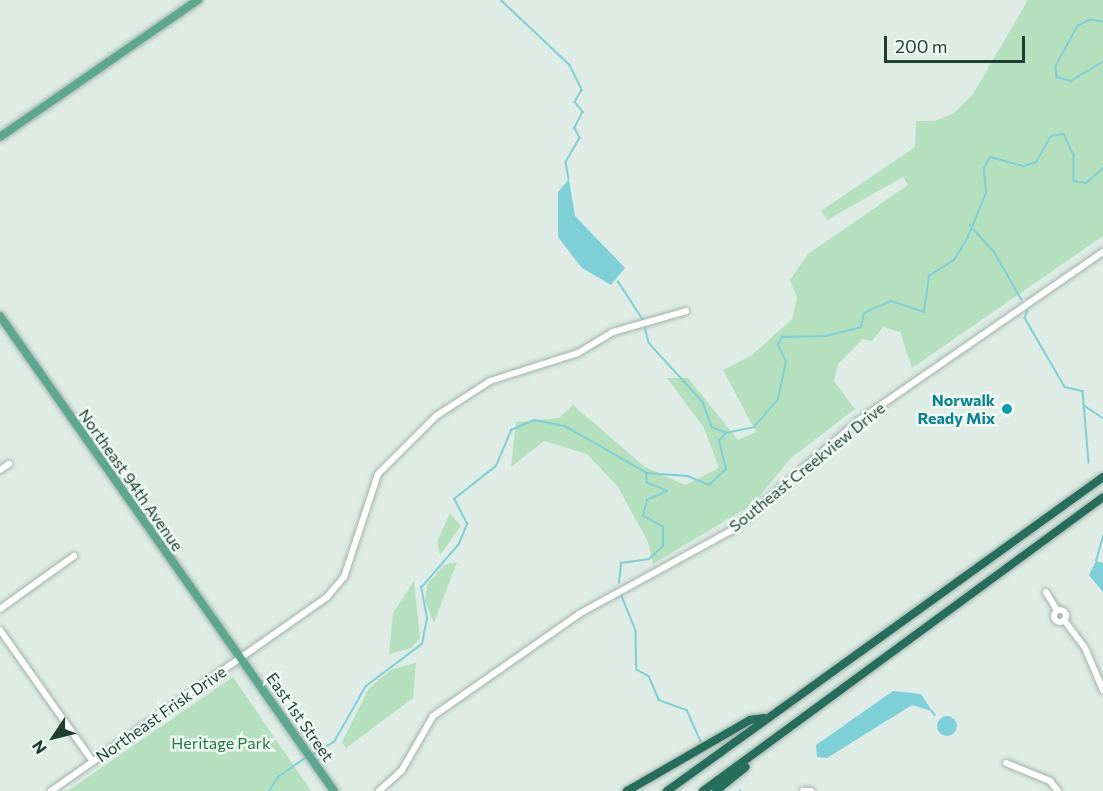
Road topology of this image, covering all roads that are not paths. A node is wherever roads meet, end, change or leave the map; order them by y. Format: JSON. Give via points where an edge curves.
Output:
{"nodes":[{"id":1,"x":198,"y":0,"type":"edge"},
{"id":2,"x":0,"y":137,"type":"edge"},
{"id":3,"x":1103,"y":252,"type":"edge"},
{"id":4,"x":686,"y":311,"type":"dead end"},
{"id":5,"x":0,"y":316,"type":"edge"},
{"id":6,"x":9,"y":464,"type":"dead end"},
{"id":7,"x":0,"y":470,"type":"edge"},
{"id":8,"x":1103,"y":477,"type":"edge"},
{"id":9,"x":1103,"y":497,"type":"edge"},
{"id":10,"x":74,"y":556,"type":"dead end"},
{"id":11,"x":1046,"y":592,"type":"dead end"},
{"id":12,"x":0,"y":609,"type":"edge"},
{"id":13,"x":0,"y":630,"type":"edge"},
{"id":14,"x":242,"y":658,"type":"junction"},
{"id":15,"x":1103,"y":690,"type":"edge"},
{"id":16,"x":765,"y":718,"type":"junction"},
{"id":17,"x":771,"y":741,"type":"junction"},
{"id":18,"x":93,"y":762,"type":"junction"},
{"id":19,"x":1006,"y":763,"type":"dead end"},
{"id":20,"x":51,"y":791,"type":"edge"},
{"id":21,"x":334,"y":791,"type":"edge"},
{"id":22,"x":379,"y":791,"type":"edge"},
{"id":23,"x":627,"y":791,"type":"edge"},
{"id":24,"x":667,"y":791,"type":"edge"},
{"id":25,"x":703,"y":791,"type":"edge"},
{"id":26,"x":716,"y":791,"type":"edge"},
{"id":27,"x":803,"y":791,"type":"edge"},
{"id":28,"x":811,"y":791,"type":"edge"},
{"id":29,"x":1058,"y":791,"type":"edge"}],
"edges":[{"from":1,"to":2,"type":"main road"},
{"from":3,"to":22,"type":"street","name":"Southeast Creekview Drive","via":[[858,421],[729,532],[579,614],[433,716],[402,770]]},
{"from":4,"to":14,"type":"street","name":"Northeast Frisk Drive","via":[[490,381],[436,416],[378,474],[339,585]]},
{"from":5,"to":14,"type":"main road","name":"Northeast 94th Avenue"},
{"from":6,"to":7,"type":"street"},
{"from":8,"to":16,"type":"highway"},
{"from":9,"to":17,"type":"highway"},
{"from":10,"to":12,"type":"street"},
{"from":11,"to":15,"type":"street","via":[[1057,610],[1055,619],[1064,620],[1085,648]]},
{"from":13,"to":18,"type":"street"},
{"from":14,"to":18,"type":"street","name":"Northeast Frisk Drive"},
{"from":14,"to":21,"type":"main road","name":"East 1st Street"},
{"from":16,"to":23,"type":"highway","via":[[750,720]]},
{"from":16,"to":24,"type":"highway"},
{"from":17,"to":25,"type":"highway"},
{"from":17,"to":26,"type":"highway"},
{"from":18,"to":20,"type":"street","name":"Northeast Frisk Drive"},
{"from":19,"to":29,"type":"street","via":[[1050,781]]},
{"from":27,"to":28,"type":"street"}]}
